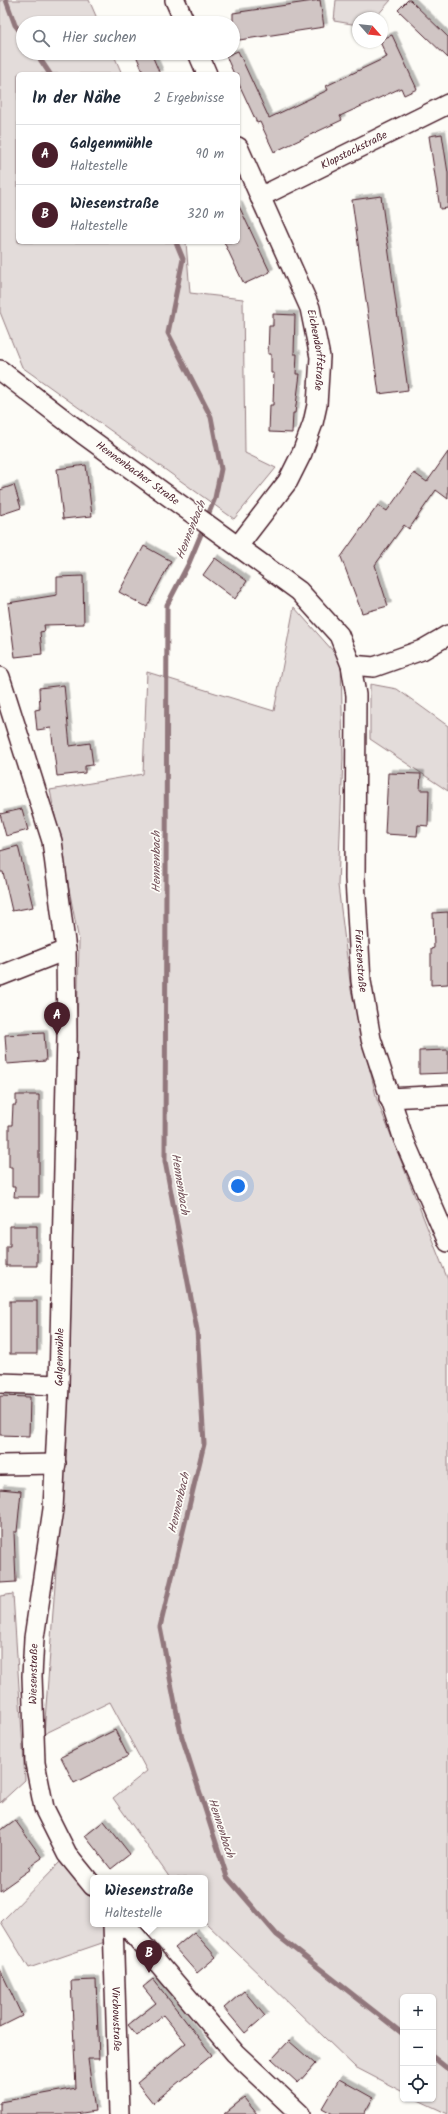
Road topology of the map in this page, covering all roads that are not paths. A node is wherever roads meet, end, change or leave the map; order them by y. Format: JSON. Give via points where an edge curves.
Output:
{"nodes":[{"id":1,"x":175,"y":0,"type":"edge"},
{"id":2,"x":182,"y":16,"type":"edge"},
{"id":3,"x":201,"y":60,"type":"edge"},
{"id":4,"x":206,"y":72,"type":"edge"},
{"id":5,"x":448,"y":104,"type":"edge"},
{"id":6,"x":240,"y":152,"type":"edge"},
{"id":7,"x":260,"y":197,"type":"junction"},
{"id":8,"x":0,"y":370,"type":"edge"},
{"id":9,"x":238,"y":546,"type":"junction"},
{"id":10,"x":448,"y":635,"type":"edge"},
{"id":11,"x":351,"y":665,"type":"junction"},
{"id":12,"x":0,"y":677,"type":"edge"},
{"id":13,"x":66,"y":950,"type":"junction"},
{"id":14,"x":0,"y":976,"type":"edge"},
{"id":15,"x":448,"y":1095,"type":"edge"},
{"id":16,"x":389,"y":1098,"type":"junction"},
{"id":17,"x":448,"y":1242,"type":"edge"},
{"id":18,"x":0,"y":1383,"type":"edge"},
{"id":19,"x":59,"y":1385,"type":"junction"},
{"id":20,"x":56,"y":1464,"type":"junction"},
{"id":21,"x":0,"y":1465,"type":"edge"},
{"id":22,"x":34,"y":1638,"type":"joint"},
{"id":23,"x":90,"y":1882,"type":"edge"},
{"id":24,"x":113,"y":1927,"type":"edge"},
{"id":25,"x":128,"y":1927,"type":"edge"},
{"id":26,"x":119,"y":2114,"type":"edge"},
{"id":27,"x":300,"y":2114,"type":"edge"}],
"edges":[{"from":1,"to":2,"type":"street"},
{"from":3,"to":4,"type":"street"},
{"from":5,"to":7,"type":"street","name":"Klopstockstraße"},
{"from":6,"to":7,"type":"street","name":"Eichendorffstraße"},
{"from":7,"to":9,"type":"street","name":"Eichendorffstraße","via":[[310,308],[320,357],[317,405],[302,453],[288,481]]},
{"from":8,"to":9,"type":"street","name":"Hennenbacher Straße"},
{"from":9,"to":11,"type":"street","name":"Hennenbacher Straße","via":[[299,592],[339,635]]},
{"from":10,"to":11,"type":"street","via":[[422,650],[374,667]]},
{"from":11,"to":16,"type":"street","name":"Fürstenstraße","via":[[356,695],[355,879],[361,981],[371,1039]]},
{"from":12,"to":13,"type":"street","name":"Galgenmühle","via":[[52,841]]},
{"from":13,"to":14,"type":"street"},
{"from":13,"to":19,"type":"street","name":"Galgenmühle","via":[[67,1036]]},
{"from":15,"to":16,"type":"street"},
{"from":16,"to":17,"type":"street","name":"Fürstenstraße","via":[[404,1140]]},
{"from":18,"to":19,"type":"street"},
{"from":19,"to":20,"type":"street","name":"Galgenmühle"},
{"from":20,"to":21,"type":"street"},
{"from":20,"to":22,"type":"street","name":"Galgenmühle","via":[[53,1509]]},
{"from":22,"to":23,"type":"street","name":"Wiesenstraße","via":[[32,1676],[35,1763],[44,1808],[67,1854]]},
{"from":24,"to":26,"type":"street","name":"Virchowstraße"},
{"from":25,"to":27,"type":"street","via":[[235,2053]]}]}
